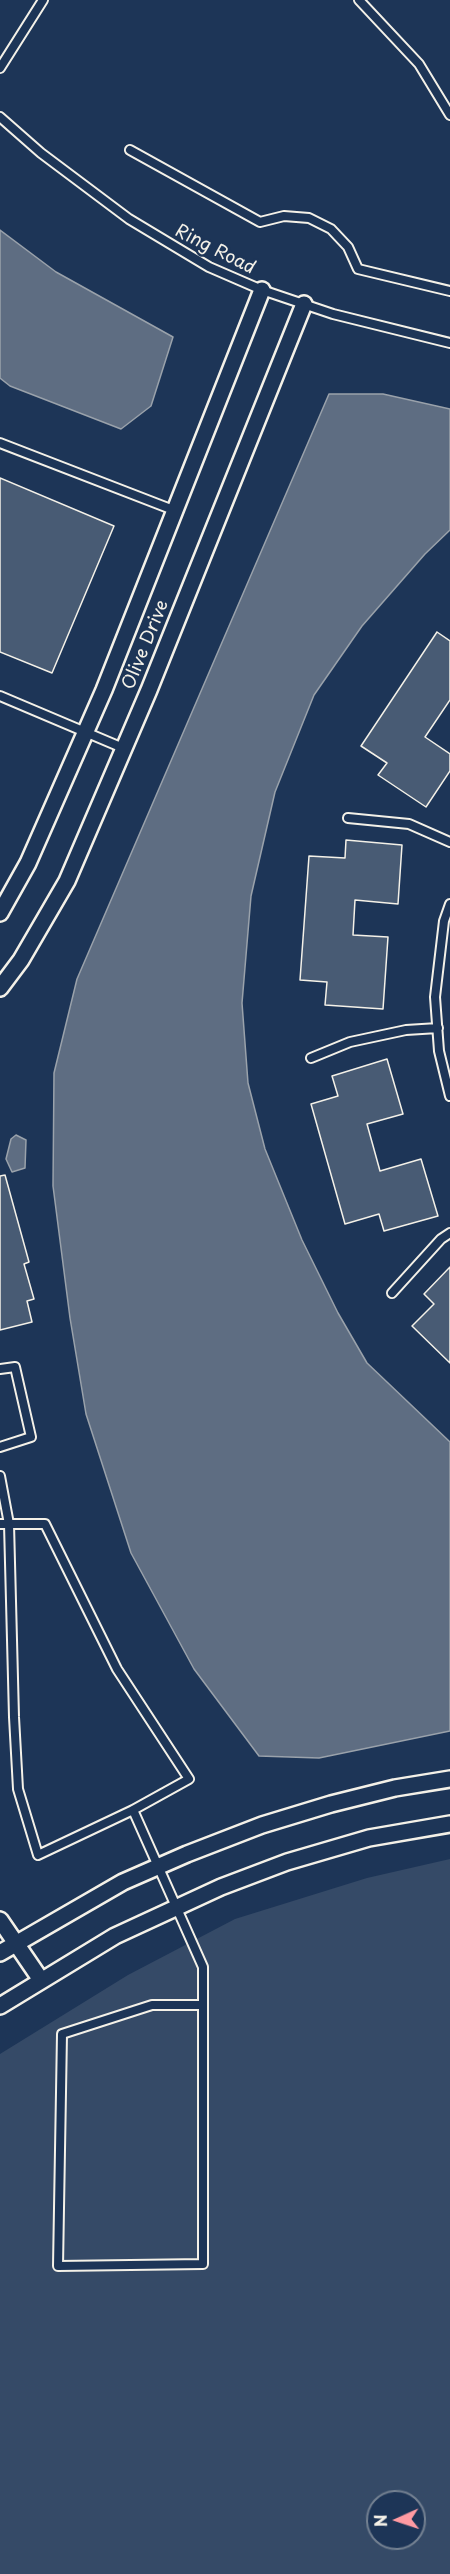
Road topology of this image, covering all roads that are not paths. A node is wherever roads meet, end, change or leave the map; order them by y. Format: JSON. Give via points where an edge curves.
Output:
{"nodes":[{"id":1,"x":43,"y":0,"type":"edge"},
{"id":2,"x":359,"y":0,"type":"edge"},
{"id":3,"x":0,"y":68,"type":"edge"},
{"id":4,"x":450,"y":115,"type":"edge"},
{"id":5,"x":0,"y":117,"type":"edge"},
{"id":6,"x":130,"y":150,"type":"dead end"},
{"id":7,"x":261,"y":290,"type":"junction"},
{"id":8,"x":450,"y":291,"type":"edge"},
{"id":9,"x":304,"y":304,"type":"junction"},
{"id":10,"x":450,"y":343,"type":"edge"},
{"id":11,"x":0,"y":443,"type":"edge"},
{"id":12,"x":176,"y":511,"type":"junction"},
{"id":13,"x":0,"y":696,"type":"edge"},
{"id":14,"x":85,"y":731,"type":"junction"},
{"id":15,"x":123,"y":748,"type":"junction"},
{"id":16,"x":348,"y":818,"type":"dead end"},
{"id":17,"x":450,"y":842,"type":"edge"},
{"id":18,"x":450,"y":904,"type":"edge"},
{"id":19,"x":0,"y":913,"type":"edge"},
{"id":20,"x":0,"y":988,"type":"edge"},
{"id":21,"x":438,"y":1028,"type":"junction"},
{"id":22,"x":311,"y":1058,"type":"dead end"},
{"id":23,"x":450,"y":1096,"type":"edge"},
{"id":24,"x":450,"y":1233,"type":"edge"},
{"id":25,"x":392,"y":1293,"type":"dead end"},
{"id":26,"x":0,"y":1369,"type":"edge"},
{"id":27,"x":0,"y":1447,"type":"edge"},
{"id":28,"x":0,"y":1476,"type":"edge"},
{"id":29,"x":0,"y":1524,"type":"edge"},
{"id":30,"x":9,"y":1524,"type":"junction"},
{"id":31,"x":450,"y":1779,"type":"edge"},
{"id":32,"x":133,"y":1810,"type":"junction"},
{"id":33,"x":450,"y":1824,"type":"edge"},
{"id":34,"x":158,"y":1867,"type":"junction"},
{"id":35,"x":176,"y":1908,"type":"junction"},
{"id":36,"x":0,"y":1920,"type":"edge"},
{"id":37,"x":16,"y":1944,"type":"junction"},
{"id":38,"x":0,"y":1953,"type":"edge"},
{"id":39,"x":41,"y":1980,"type":"junction"},
{"id":40,"x":202,"y":2005,"type":"junction"},
{"id":41,"x":0,"y":2006,"type":"edge"}],
"edges":[{"from":1,"to":3,"type":"lane"},
{"from":2,"to":4,"type":"lane","via":[[419,64]]},
{"from":5,"to":7,"type":"lane","name":"Ring Road","via":[[129,219],[209,267]]},
{"from":6,"to":8,"type":"lane","via":[[260,222],[284,216],[309,218],[331,229],[348,247],[358,269]]},
{"from":7,"to":9,"type":"lane","name":"Ring Road"},
{"from":7,"to":12,"type":"street","name":"Olive Drive"},
{"from":9,"to":10,"type":"lane","name":"Ring Road"},
{"from":9,"to":15,"type":"street","name":"Olive Drive"},
{"from":11,"to":12,"type":"lane"},
{"from":12,"to":14,"type":"street","name":"Olive Drive"},
{"from":13,"to":14,"type":"lane"},
{"from":14,"to":15,"type":"lane"},
{"from":14,"to":19,"type":"street","name":"Olive Drive","via":[[28,863]]},
{"from":15,"to":20,"type":"street","name":"Olive Drive","via":[[67,881]]},
{"from":16,"to":17,"type":"lane","via":[[409,824]]},
{"from":18,"to":21,"type":"lane","via":[[444,921],[435,997]]},
{"from":21,"to":22,"type":"lane","via":[[406,1030],[350,1042]]},
{"from":21,"to":23,"type":"lane","via":[[439,1051]]},
{"from":24,"to":25,"type":"lane"},
{"from":26,"to":27,"type":"lane","via":[[15,1367],[31,1437]]},
{"from":28,"to":30,"type":"lane"},
{"from":29,"to":30,"type":"lane"},
{"from":30,"to":32,"type":"lane","via":[[45,1524],[117,1669],[189,1779]]},
{"from":30,"to":32,"type":"lane","via":[[18,1789],[38,1855]]},
{"from":31,"to":34,"type":"street","via":[[331,1804],[262,1825]]},
{"from":32,"to":34,"type":"lane"},
{"from":33,"to":35,"type":"street","via":[[369,1838],[287,1862]]},
{"from":34,"to":35,"type":"lane"},
{"from":34,"to":37,"type":"street","via":[[123,1882]]},
{"from":35,"to":39,"type":"street","via":[[115,1936]]},
{"from":35,"to":40,"type":"lane","via":[[203,1968]]},
{"from":36,"to":37,"type":"street"},
{"from":37,"to":38,"type":"street"},
{"from":37,"to":39,"type":"street"},
{"from":39,"to":41,"type":"street"},
{"from":40,"to":40,"type":"lane","via":[[203,2264],[58,2266],[62,2034],[152,2005]]}]}
